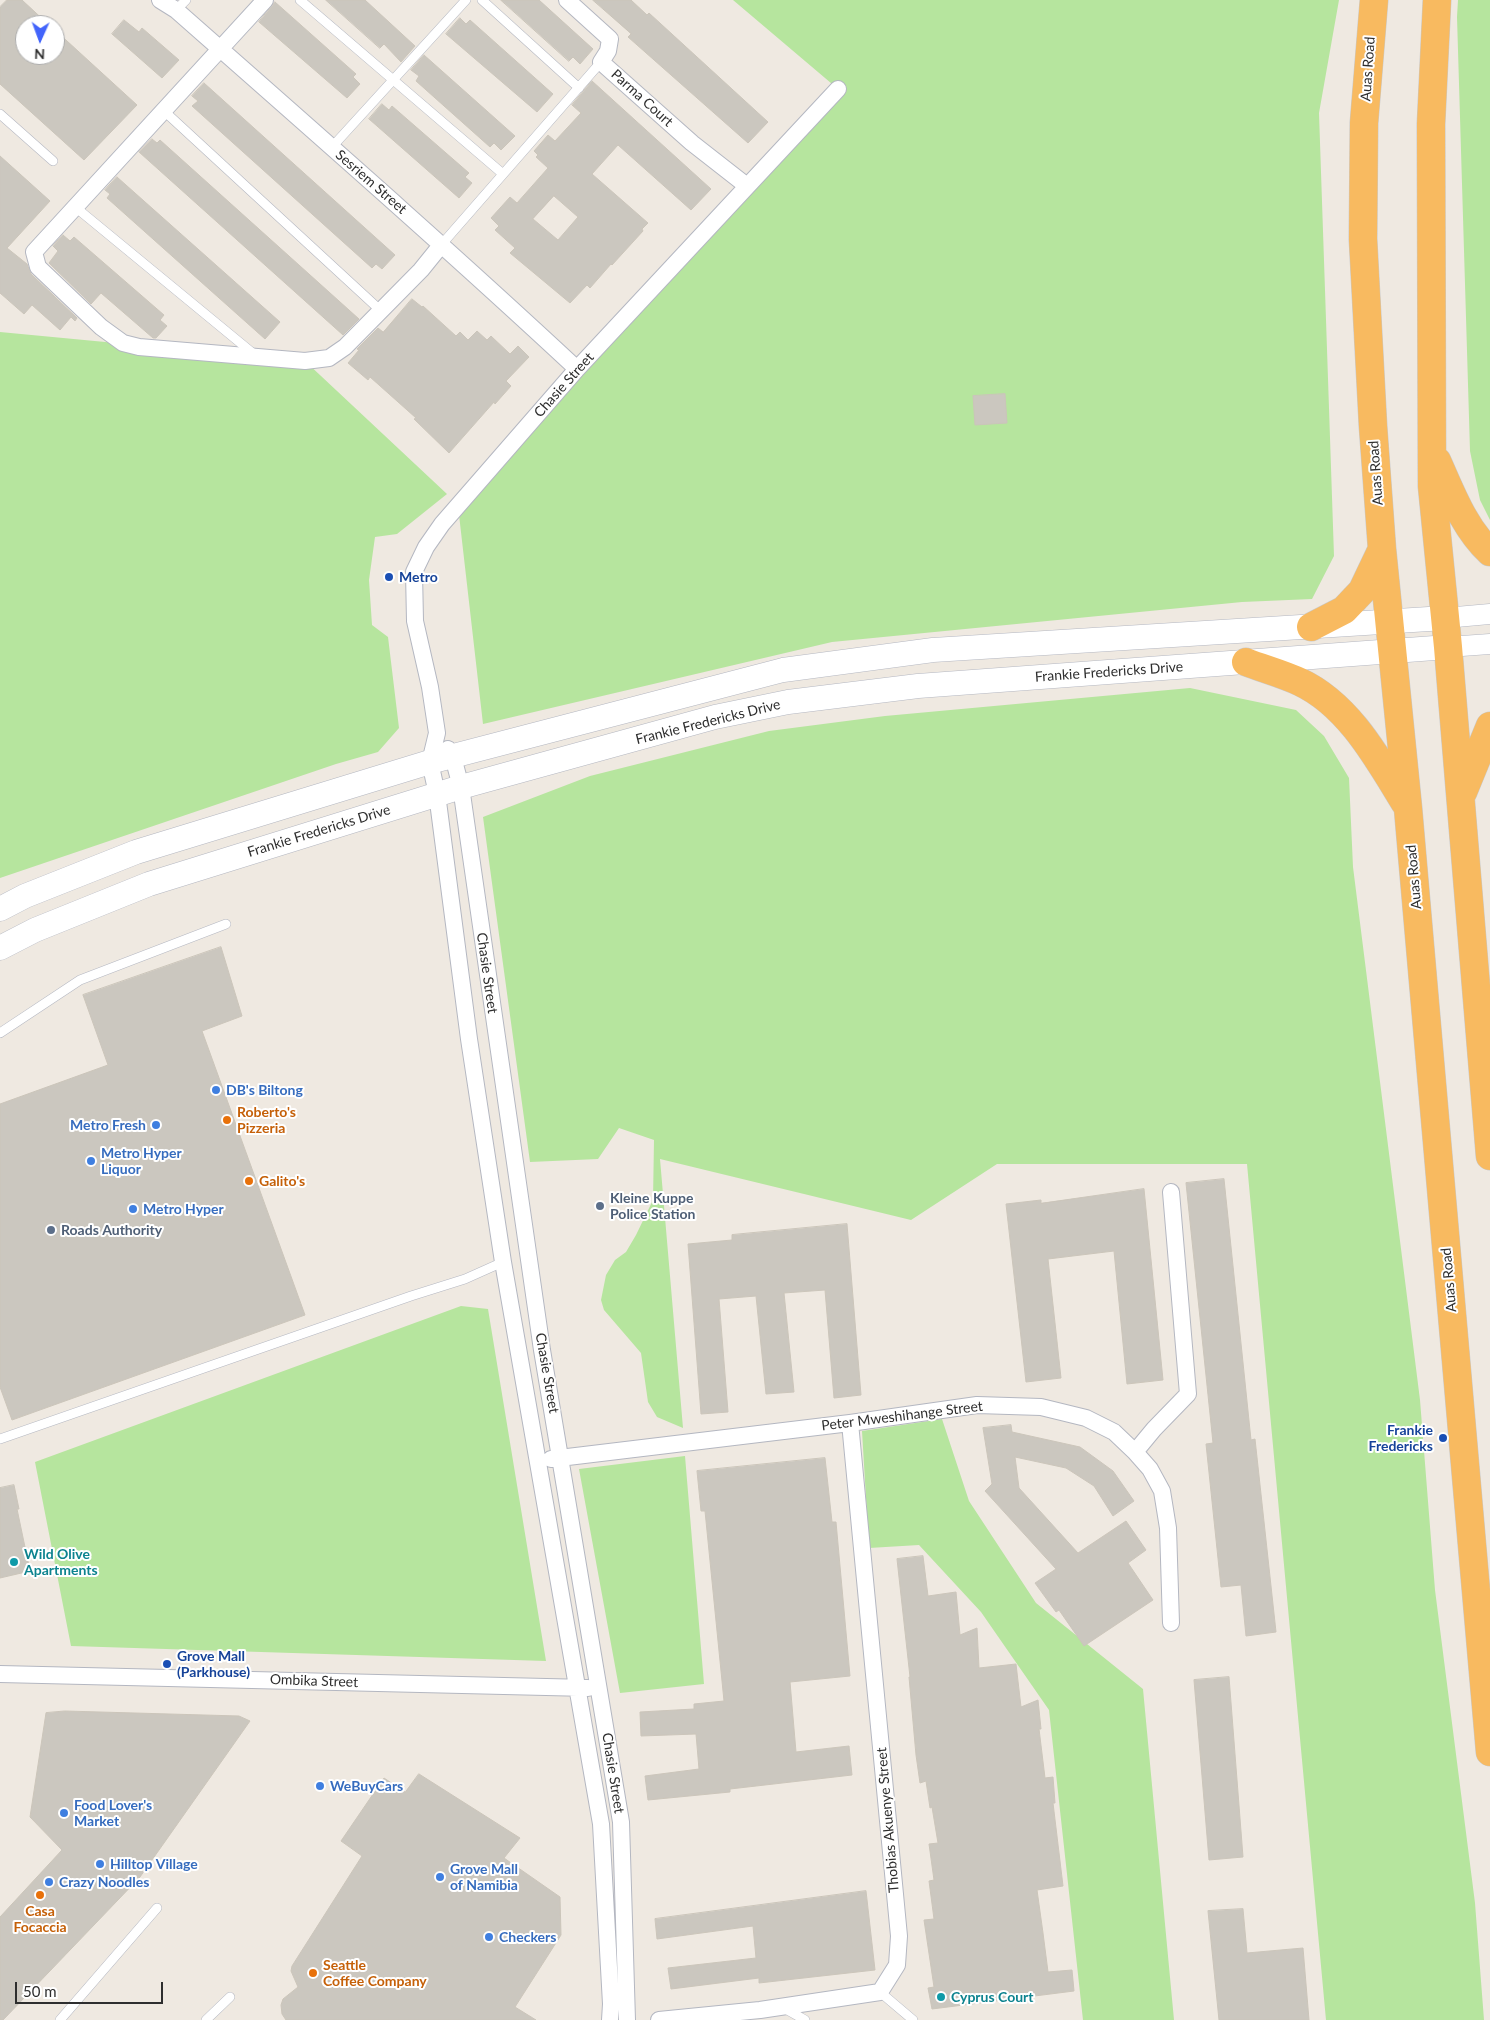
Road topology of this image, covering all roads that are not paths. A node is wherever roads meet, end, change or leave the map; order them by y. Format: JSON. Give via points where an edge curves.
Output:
{"nodes":[{"id":1,"x":160,"y":0,"type":"edge"},
{"id":2,"x":265,"y":0,"type":"edge"},
{"id":3,"x":300,"y":0,"type":"edge"},
{"id":4,"x":466,"y":0,"type":"edge"},
{"id":5,"x":482,"y":0,"type":"edge"},
{"id":6,"x":567,"y":0,"type":"edge"},
{"id":7,"x":1374,"y":0,"type":"edge"},
{"id":8,"x":1437,"y":0,"type":"edge"},
{"id":9,"x":181,"y":5,"type":"edge"},
{"id":10,"x":220,"y":48,"type":"junction"},
{"id":11,"x":601,"y":62,"type":"junction"},
{"id":12,"x":393,"y":80,"type":"junction"},
{"id":13,"x":578,"y":88,"type":"junction"},
{"id":14,"x":838,"y":89,"type":"dead end"},
{"id":15,"x":163,"y":110,"type":"junction"},
{"id":16,"x":0,"y":114,"type":"edge"},
{"id":17,"x":332,"y":147,"type":"junction"},
{"id":18,"x":53,"y":161,"type":"dead end"},
{"id":19,"x":503,"y":174,"type":"junction"},
{"id":20,"x":747,"y":186,"type":"junction"},
{"id":21,"x":74,"y":206,"type":"junction"},
{"id":22,"x":442,"y":244,"type":"junction"},
{"id":23,"x":380,"y":310,"type":"junction"},
{"id":24,"x":256,"y":356,"type":"junction"},
{"id":25,"x":578,"y":370,"type":"junction"},
{"id":26,"x":1433,"y":453,"type":"junction"},
{"id":27,"x":1382,"y":549,"type":"junction"},
{"id":28,"x":1490,"y":552,"type":"edge"},
{"id":29,"x":1490,"y":614,"type":"edge"},
{"id":30,"x":1445,"y":618,"type":"junction"},
{"id":31,"x":1390,"y":622,"type":"junction"},
{"id":32,"x":1311,"y":627,"type":"junction"},
{"id":33,"x":1490,"y":644,"type":"edge"},
{"id":34,"x":1448,"y":647,"type":"junction"},
{"id":35,"x":1393,"y":651,"type":"junction"},
{"id":36,"x":1246,"y":662,"type":"junction"},
{"id":37,"x":1490,"y":726,"type":"edge"},
{"id":38,"x":437,"y":732,"type":"junction"},
{"id":39,"x":453,"y":756,"type":"junction"},
{"id":40,"x":430,"y":762,"type":"junction"},
{"id":41,"x":461,"y":787,"type":"junction"},
{"id":42,"x":437,"y":794,"type":"junction"},
{"id":43,"x":1461,"y":796,"type":"junction"},
{"id":44,"x":1408,"y":808,"type":"junction"},
{"id":45,"x":0,"y":909,"type":"edge"},
{"id":46,"x":226,"y":924,"type":"dead end"},
{"id":47,"x":0,"y":948,"type":"edge"},
{"id":48,"x":0,"y":1033,"type":"edge"},
{"id":49,"x":1490,"y":1156,"type":"edge"},
{"id":50,"x":1171,"y":1192,"type":"dead end"},
{"id":51,"x":503,"y":1262,"type":"junction"},
{"id":52,"x":850,"y":1423,"type":"junction"},
{"id":53,"x":0,"y":1440,"type":"edge"},
{"id":54,"x":1135,"y":1452,"type":"junction"},
{"id":55,"x":561,"y":1457,"type":"junction"},
{"id":56,"x":538,"y":1460,"type":"junction"},
{"id":57,"x":1171,"y":1623,"type":"dead end"},
{"id":58,"x":0,"y":1674,"type":"edge"},
{"id":59,"x":598,"y":1687,"type":"junction"},
{"id":60,"x":578,"y":1688,"type":"junction"},
{"id":61,"x":1490,"y":1752,"type":"edge"},
{"id":62,"x":157,"y":1908,"type":"dead end"},
{"id":63,"x":880,"y":1992,"type":"junction"},
{"id":64,"x":230,"y":1998,"type":"dead end"},
{"id":65,"x":782,"y":2008,"type":"junction"},
{"id":66,"x":761,"y":2015,"type":"edge"},
{"id":67,"x":60,"y":2020,"type":"edge"},
{"id":68,"x":206,"y":2020,"type":"edge"},
{"id":69,"x":610,"y":2020,"type":"edge"},
{"id":70,"x":627,"y":2020,"type":"edge"},
{"id":71,"x":659,"y":2020,"type":"edge"},
{"id":72,"x":806,"y":2020,"type":"edge"},
{"id":73,"x":913,"y":2020,"type":"edge"}],
"edges":[{"from":1,"to":9,"type":"street","name":"Sesriem Street"},
{"from":2,"to":10,"type":"street"},
{"from":3,"to":12,"type":"lane"},
{"from":4,"to":12,"type":"lane"},
{"from":5,"to":13,"type":"lane"},
{"from":6,"to":11,"type":"street","name":"Parma Court","via":[[610,40]]},
{"from":7,"to":27,"type":"highway","name":"Auas Road","via":[[1364,123],[1363,239]]},
{"from":8,"to":26,"type":"highway","via":[[1432,124]]},
{"from":9,"to":10,"type":"street","name":"Sesriem Street"},
{"from":10,"to":15,"type":"street"},
{"from":10,"to":17,"type":"street","name":"Sesriem Street"},
{"from":11,"to":13,"type":"lane"},
{"from":11,"to":20,"type":"street","name":"Parma Court","via":[[692,143]]},
{"from":12,"to":17,"type":"lane"},
{"from":12,"to":19,"type":"lane"},
{"from":13,"to":19,"type":"lane"},
{"from":14,"to":20,"type":"street","name":"Chasie Street"},
{"from":15,"to":21,"type":"street"},
{"from":15,"to":23,"type":"lane"},
{"from":16,"to":18,"type":"lane"},
{"from":17,"to":22,"type":"street","name":"Sesriem Street"},
{"from":19,"to":22,"type":"lane"},
{"from":20,"to":25,"type":"street","name":"Chasie Street"},
{"from":21,"to":24,"type":"lane"},
{"from":21,"to":24,"type":"street","via":[[34,252],[38,267],[101,327],[123,343],[139,347]]},
{"from":22,"to":23,"type":"street"},
{"from":22,"to":25,"type":"street","name":"Sesriem Street"},
{"from":23,"to":24,"type":"street","via":[[346,347],[329,358],[305,361]]},
{"from":25,"to":38,"type":"street","name":"Chasie Street","via":[[442,524],[426,546],[414,572],[414,621]]},
{"from":26,"to":28,"type":"highway","via":[[1463,517]]},
{"from":26,"to":30,"type":"highway","via":[[1432,486]]},
{"from":27,"to":31,"type":"highway","name":"Auas Road"},
{"from":27,"to":32,"type":"highway","via":[[1362,591],[1344,610]]},
{"from":29,"to":30,"type":"street"},
{"from":30,"to":31,"type":"main road"},
{"from":30,"to":34,"type":"highway"},
{"from":31,"to":32,"type":"main road"},
{"from":31,"to":35,"type":"highway","name":"Auas Road"},
{"from":32,"to":39,"type":"main road","via":[[933,650],[783,670]]},
{"from":33,"to":34,"type":"street"},
{"from":34,"to":35,"type":"main road","name":"Frankie Fredericks Drive"},
{"from":34,"to":43,"type":"highway"},
{"from":35,"to":36,"type":"main road","name":"Frankie Fredericks Drive"},
{"from":35,"to":44,"type":"highway","name":"Auas Road"},
{"from":36,"to":41,"type":"main road","name":"Frankie Fredericks Drive","via":[[918,686],[788,702],[715,718]]},
{"from":36,"to":44,"type":"highway","via":[[1301,682],[1333,704],[1382,765]]},
{"from":37,"to":43,"type":"highway"},
{"from":38,"to":39,"type":"street","name":"Chasie Street"},
{"from":38,"to":40,"type":"street","name":"Chasie Street"},
{"from":39,"to":40,"type":"main road"},
{"from":39,"to":41,"type":"street","name":"Chasie Street"},
{"from":40,"to":42,"type":"street","name":"Chasie Street"},
{"from":40,"to":45,"type":"main road","via":[[136,852]]},
{"from":41,"to":42,"type":"main road","name":"Frankie Fredericks Drive"},
{"from":41,"to":55,"type":"street","name":"Chasie Street","via":[[542,1350]]},
{"from":42,"to":47,"type":"main road","name":"Frankie Fredericks Drive","via":[[149,884],[35,930]]},
{"from":42,"to":51,"type":"street","name":"Chasie Street","via":[[469,1039]]},
{"from":43,"to":49,"type":"highway"},
{"from":44,"to":61,"type":"highway","name":"Auas Road"},
{"from":46,"to":48,"type":"lane","via":[[80,980]]},
{"from":50,"to":54,"type":"street","via":[[1188,1394]]},
{"from":51,"to":53,"type":"lane","via":[[465,1279]]},
{"from":51,"to":56,"type":"street","name":"Chasie Street"},
{"from":52,"to":54,"type":"street","name":"Peter Mweshihange Street","via":[[977,1405],[1041,1407],[1086,1418],[1114,1432]]},
{"from":52,"to":55,"type":"street","name":"Peter Mweshihange Street"},
{"from":52,"to":63,"type":"street","name":"Thobias Akuenye Street","via":[[899,1936],[897,1965]]},
{"from":54,"to":57,"type":"street","name":"Peter Mweshihange Street","via":[[1150,1468],[1162,1491],[1168,1528]]},
{"from":55,"to":56,"type":"street","name":"Peter Mweshihange Street"},
{"from":55,"to":59,"type":"street","name":"Chasie Street"},
{"from":56,"to":60,"type":"street","name":"Chasie Street"},
{"from":58,"to":60,"type":"street","name":"Ombika Street"},
{"from":59,"to":60,"type":"street","name":"Ombika Street"},
{"from":59,"to":70,"type":"street","name":"Chasie Street","via":[[621,1822]]},
{"from":60,"to":69,"type":"street","name":"Chasie Street","via":[[601,1824]]},
{"from":62,"to":67,"type":"lane"},
{"from":63,"to":65,"type":"street"},
{"from":63,"to":73,"type":"lane"},
{"from":64,"to":68,"type":"lane"},
{"from":65,"to":66,"type":"street"},
{"from":65,"to":72,"type":"lane"},
{"from":66,"to":71,"type":"street"}]}
